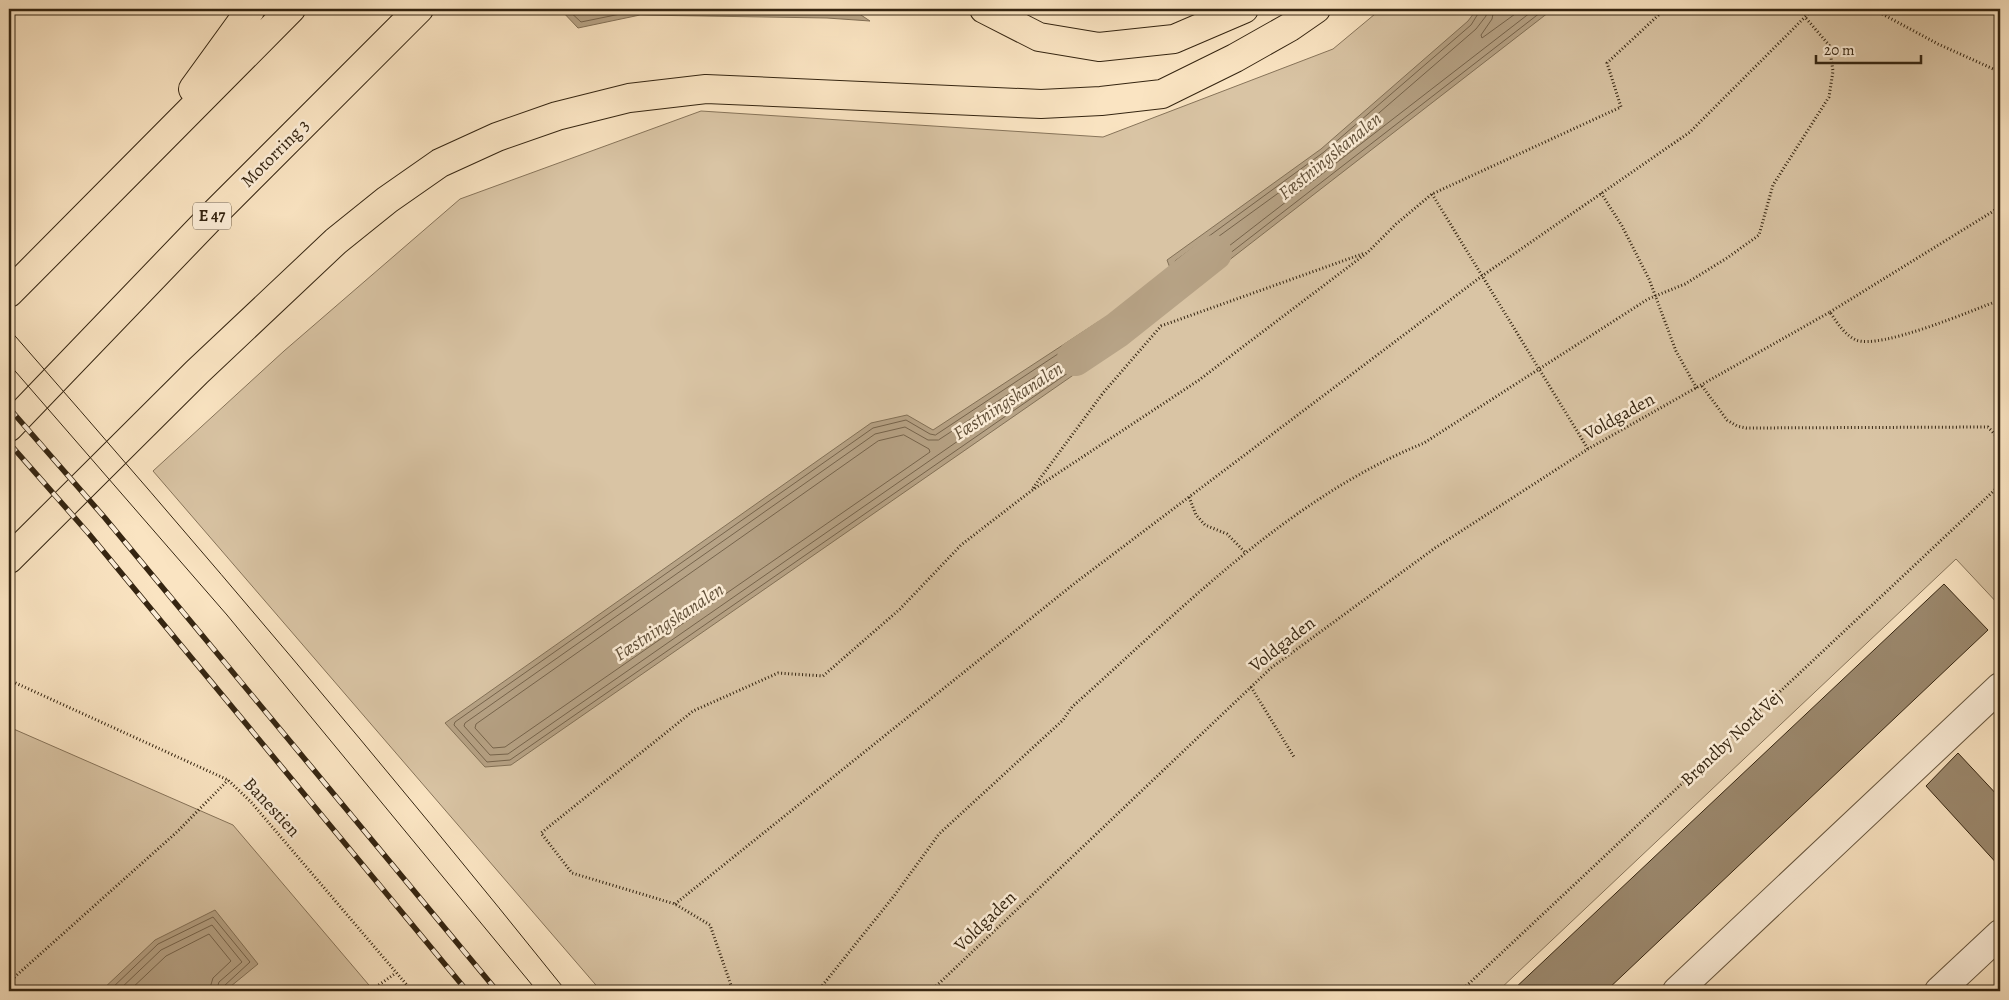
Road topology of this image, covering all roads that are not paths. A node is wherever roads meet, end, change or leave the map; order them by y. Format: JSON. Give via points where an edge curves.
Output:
{"nodes":[{"id":1,"x":251,"y":9,"type":"edge"},
{"id":2,"x":292,"y":9,"type":"edge"},
{"id":3,"x":418,"y":9,"type":"edge"},
{"id":4,"x":984,"y":9,"type":"edge"},
{"id":5,"x":1244,"y":9,"type":"edge"},
{"id":6,"x":1316,"y":9,"type":"edge"},
{"id":7,"x":145,"y":156,"type":"junction"},
{"id":8,"x":9,"y":293,"type":"edge"},
{"id":9,"x":9,"y":427,"type":"edge"},
{"id":10,"x":9,"y":559,"type":"edge"},
{"id":11,"x":2000,"y":687,"type":"edge"},
{"id":12,"x":2000,"y":934,"type":"edge"},
{"id":13,"x":1677,"y":991,"type":"edge"},
{"id":14,"x":1939,"y":991,"type":"edge"}],
"edges":[{"from":1,"to":7,"type":"highway"},
{"from":2,"to":7,"type":"highway"},
{"from":3,"to":9,"type":"highway","name":"Motorring 3","number":"E 47"},
{"from":4,"to":5,"type":"highway","via":[[1039,37],[1099,47],[1174,39]]},
{"from":6,"to":10,"type":"highway","via":[[1243,54],[1162,94],[1041,104],[706,89],[629,98],[557,116],[497,137],[440,163],[336,241],[197,372]]},
{"from":7,"to":8,"type":"highway"},
{"from":11,"to":13,"type":"street"},
{"from":12,"to":14,"type":"street"}]}
